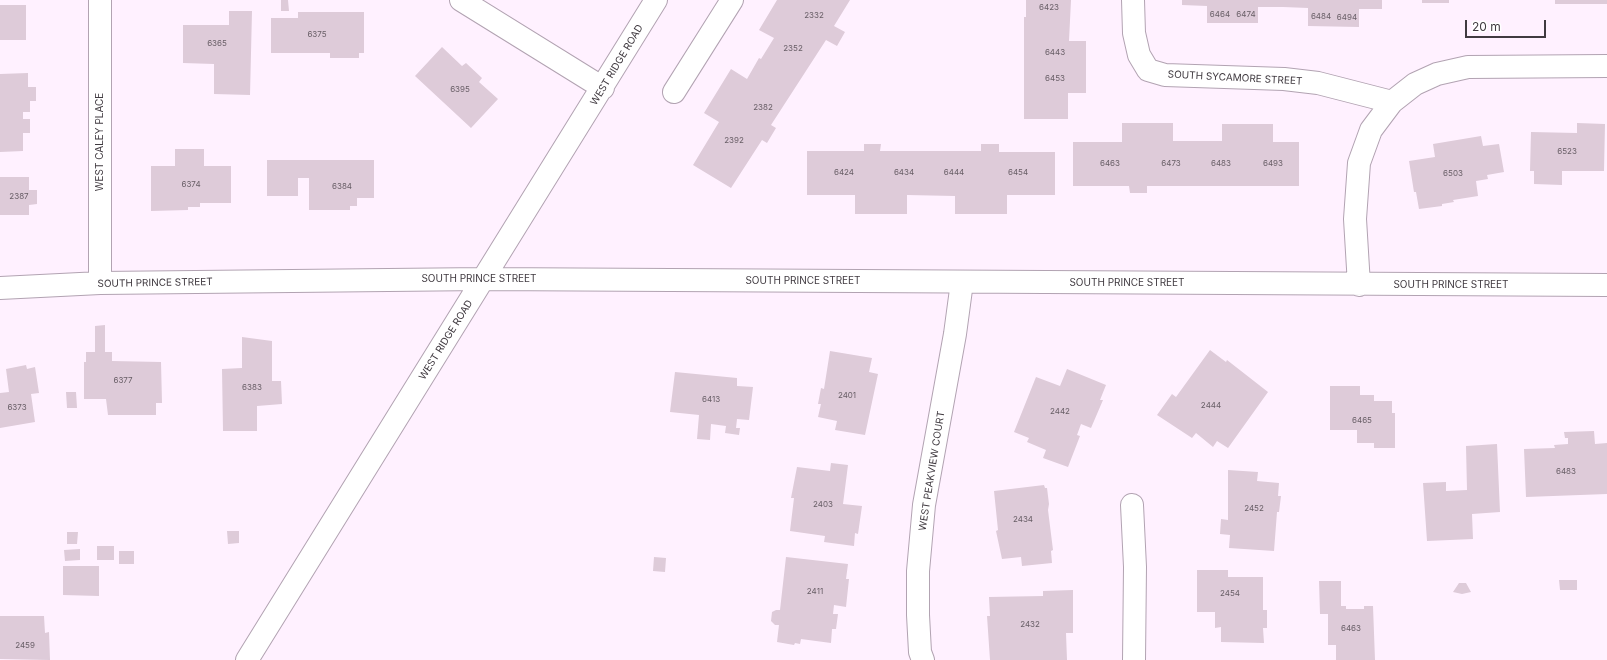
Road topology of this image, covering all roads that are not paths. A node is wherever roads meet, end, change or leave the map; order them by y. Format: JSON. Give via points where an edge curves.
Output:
{"nodes":[{"id":1,"x":100,"y":0,"type":"edge"},
{"id":2,"x":461,"y":0,"type":"edge"},
{"id":3,"x":656,"y":0,"type":"edge"},
{"id":4,"x":732,"y":0,"type":"edge"},
{"id":5,"x":1133,"y":0,"type":"edge"},
{"id":6,"x":1607,"y":66,"type":"edge"},
{"id":7,"x":603,"y":88,"type":"junction"},
{"id":8,"x":674,"y":92,"type":"dead end"},
{"id":9,"x":1392,"y":102,"type":"junction"},
{"id":10,"x":484,"y":279,"type":"junction"},
{"id":11,"x":962,"y":282,"type":"junction"},
{"id":12,"x":100,"y":283,"type":"junction"},
{"id":13,"x":1359,"y":285,"type":"junction"},
{"id":14,"x":1607,"y":285,"type":"edge"},
{"id":15,"x":0,"y":288,"type":"edge"},
{"id":16,"x":1132,"y":505,"type":"dead end"},
{"id":17,"x":247,"y":660,"type":"edge"},
{"id":18,"x":923,"y":660,"type":"edge"},
{"id":19,"x":1134,"y":660,"type":"edge"}],
"edges":[{"from":1,"to":12,"type":"street","name":"WEST CALEY PLACE"},
{"from":2,"to":7,"type":"street"},
{"from":3,"to":7,"type":"street","name":"WEST RIDGE ROAD"},
{"from":4,"to":8,"type":"street"},
{"from":5,"to":9,"type":"street","name":"SOUTH SYCAMORE STREET","via":[[1134,33],[1139,55],[1148,70],[1165,75],[1284,79],[1318,83]]},
{"from":6,"to":9,"type":"street","via":[[1468,67],[1437,74],[1415,84]]},
{"from":7,"to":10,"type":"street","name":"WEST RIDGE ROAD"},
{"from":9,"to":13,"type":"street","via":[[1371,130],[1359,163],[1354,219]]},
{"from":10,"to":11,"type":"street","name":"SOUTH PRINCE STREET"},
{"from":10,"to":12,"type":"street","name":"SOUTH PRINCE STREET"},
{"from":10,"to":17,"type":"street","name":"WEST RIDGE ROAD"},
{"from":11,"to":13,"type":"street","name":"SOUTH PRINCE STREET"},
{"from":11,"to":18,"type":"street","name":"WEST PEAKVIEW COURT","via":[[924,505],[918,571],[920,652]]},
{"from":12,"to":15,"type":"street","name":"SOUTH PRINCE STREET"},
{"from":13,"to":14,"type":"street","name":"SOUTH PRINCE STREET"},
{"from":16,"to":19,"type":"street","via":[[1135,567]]}]}
